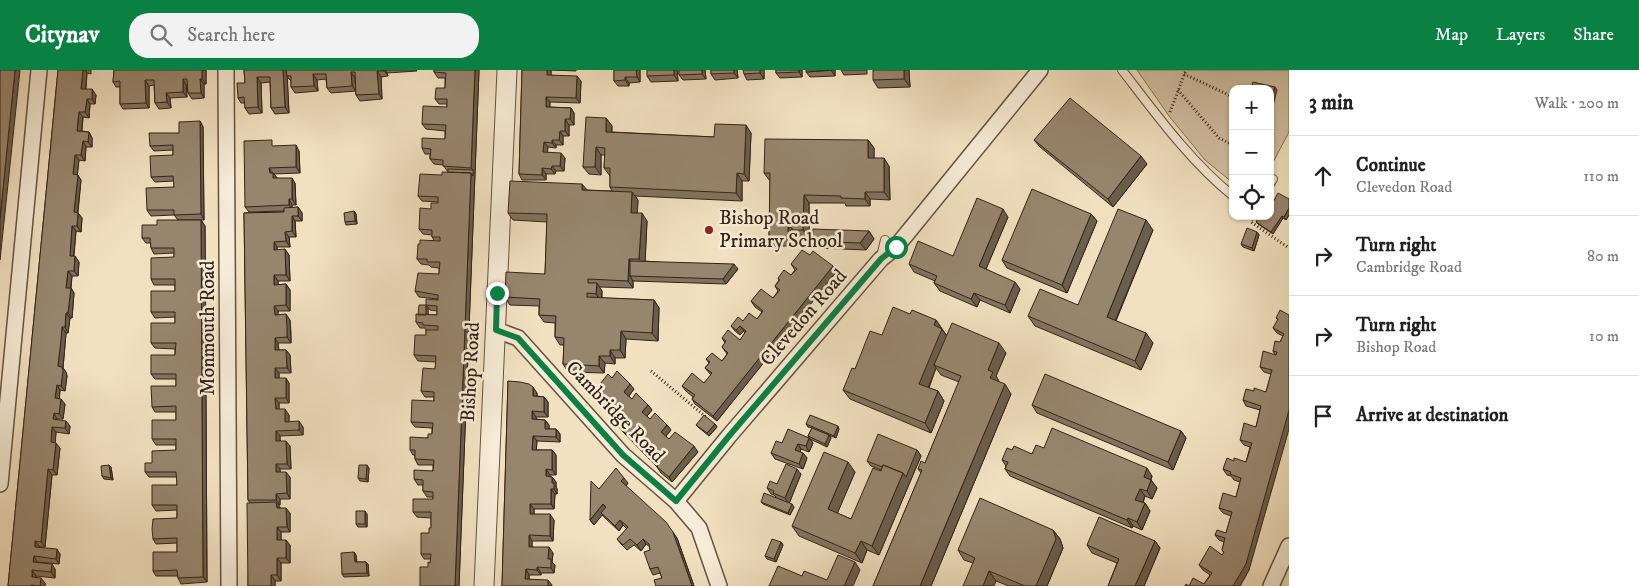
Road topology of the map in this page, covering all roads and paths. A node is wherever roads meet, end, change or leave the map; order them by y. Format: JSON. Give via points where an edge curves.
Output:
{"nodes":[{"id":1,"x":39,"y":70,"type":"edge"},
{"id":2,"x":226,"y":70,"type":"edge"},
{"id":3,"x":507,"y":70,"type":"edge"},
{"id":4,"x":1040,"y":70,"type":"edge"},
{"id":5,"x":1122,"y":70,"type":"edge"},
{"id":6,"x":1185,"y":72,"type":"edge"},
{"id":7,"x":1178,"y":90,"type":"junction"},
{"id":8,"x":1229,"y":95,"type":"edge"},
{"id":9,"x":1166,"y":127,"type":"junction"},
{"id":10,"x":1229,"y":143,"type":"edge"},
{"id":11,"x":1229,"y":193,"type":"edge"},
{"id":12,"x":1252,"y":220,"type":"edge"},
{"id":13,"x":885,"y":240,"type":"dead end"},
{"id":14,"x":1289,"y":248,"type":"edge"},
{"id":15,"x":881,"y":259,"type":"junction"},
{"id":16,"x":496,"y":330,"type":"junction"},
{"id":17,"x":651,"y":371,"type":"dead end"},
{"id":18,"x":729,"y":436,"type":"junction"},
{"id":19,"x":0,"y":484,"type":"edge"},
{"id":20,"x":676,"y":501,"type":"junction"},
{"id":21,"x":1289,"y":546,"type":"edge"},
{"id":22,"x":229,"y":586,"type":"edge"},
{"id":23,"x":484,"y":586,"type":"edge"},
{"id":24,"x":719,"y":586,"type":"edge"},
{"id":25,"x":1271,"y":586,"type":"edge"}],
"edges":[{"from":1,"to":19,"type":"street"},
{"from":2,"to":22,"type":"street","name":"Monmouth Road"},
{"from":3,"to":16,"type":"street","name":"Bishop Road"},
{"from":4,"to":15,"type":"street","name":"Clevedon Road","via":[[896,247]]},
{"from":5,"to":9,"type":"lane"},
{"from":6,"to":7,"type":"path"},
{"from":6,"to":8,"type":"path"},
{"from":7,"to":9,"type":"path"},
{"from":7,"to":10,"type":"path","via":[[1219,138]]},
{"from":9,"to":11,"type":"lane","via":[[1196,163]]},
{"from":12,"to":14,"type":"path"},
{"from":13,"to":15,"type":"lane"},
{"from":15,"to":18,"type":"street","name":"Clevedon Road"},
{"from":16,"to":20,"type":"street","name":"Cambridge Road","via":[[518,338],[623,455]]},
{"from":16,"to":23,"type":"street","name":"Bishop Road"},
{"from":17,"to":18,"type":"path"},
{"from":18,"to":20,"type":"street","name":"Clevedon Road"},
{"from":20,"to":24,"type":"street","name":"Cambridge Road","via":[[699,528]]},
{"from":21,"to":25,"type":"street"}]}
